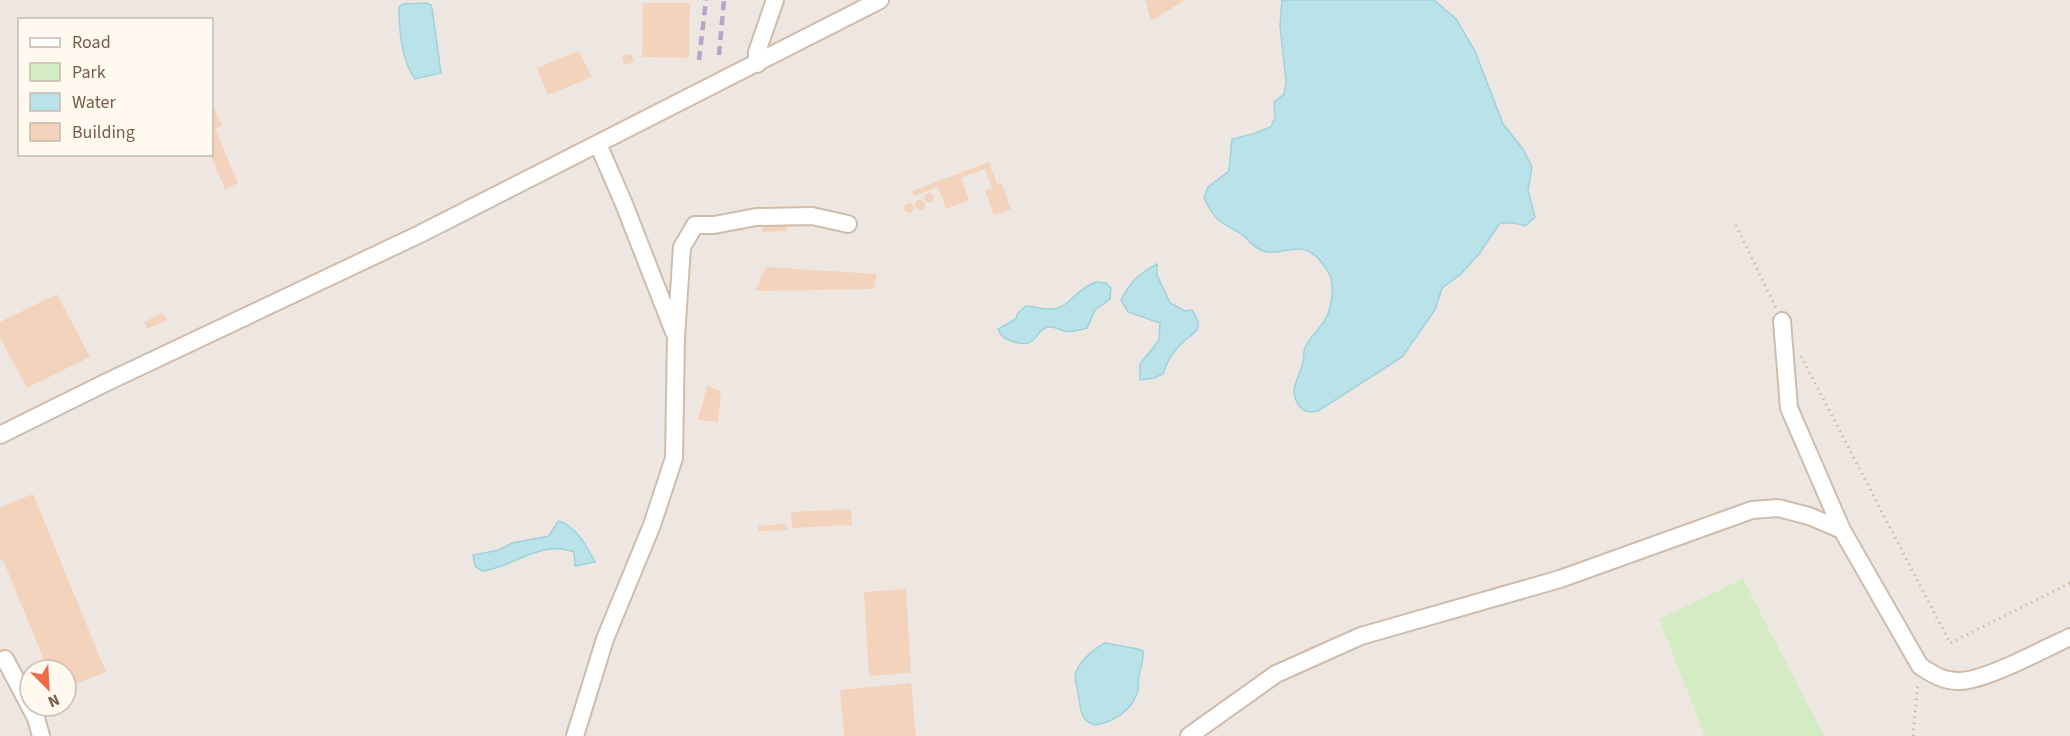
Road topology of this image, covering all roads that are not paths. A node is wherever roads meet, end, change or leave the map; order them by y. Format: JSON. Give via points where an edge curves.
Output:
{"nodes":[{"id":1,"x":775,"y":0,"type":"edge"},
{"id":2,"x":879,"y":0,"type":"edge"},
{"id":3,"x":758,"y":64,"type":"junction"},
{"id":4,"x":601,"y":152,"type":"junction"},
{"id":5,"x":848,"y":224,"type":"dead end"},
{"id":6,"x":1782,"y":321,"type":"road end"},
{"id":7,"x":676,"y":337,"type":"junction"},
{"id":8,"x":0,"y":435,"type":"edge"},
{"id":9,"x":1842,"y":530,"type":"junction"},
{"id":10,"x":2070,"y":637,"type":"edge"},
{"id":11,"x":5,"y":659,"type":"dead end"},
{"id":12,"x":41,"y":736,"type":"edge"},
{"id":13,"x":576,"y":736,"type":"edge"},
{"id":14,"x":1189,"y":736,"type":"edge"}],
"edges":[{"from":1,"to":3,"type":"lane","via":[[757,51]]},
{"from":2,"to":3,"type":"lane"},
{"from":3,"to":4,"type":"lane"},
{"from":4,"to":7,"type":"lane"},
{"from":4,"to":8,"type":"lane"},
{"from":5,"to":7,"type":"lane","via":[[812,216],[695,225],[682,247]]},
{"from":6,"to":9,"type":"lane","via":[[1789,408]]},
{"from":7,"to":13,"type":"lane","via":[[674,458],[652,525],[605,639]]},
{"from":9,"to":10,"type":"lane","via":[[1920,666],[1939,678],[1976,679]]},
{"from":9,"to":14,"type":"lane","via":[[1778,508],[1752,510],[1560,579],[1361,636],[1276,674]]},
{"from":11,"to":12,"type":"lane","via":[[36,718]]}]}
